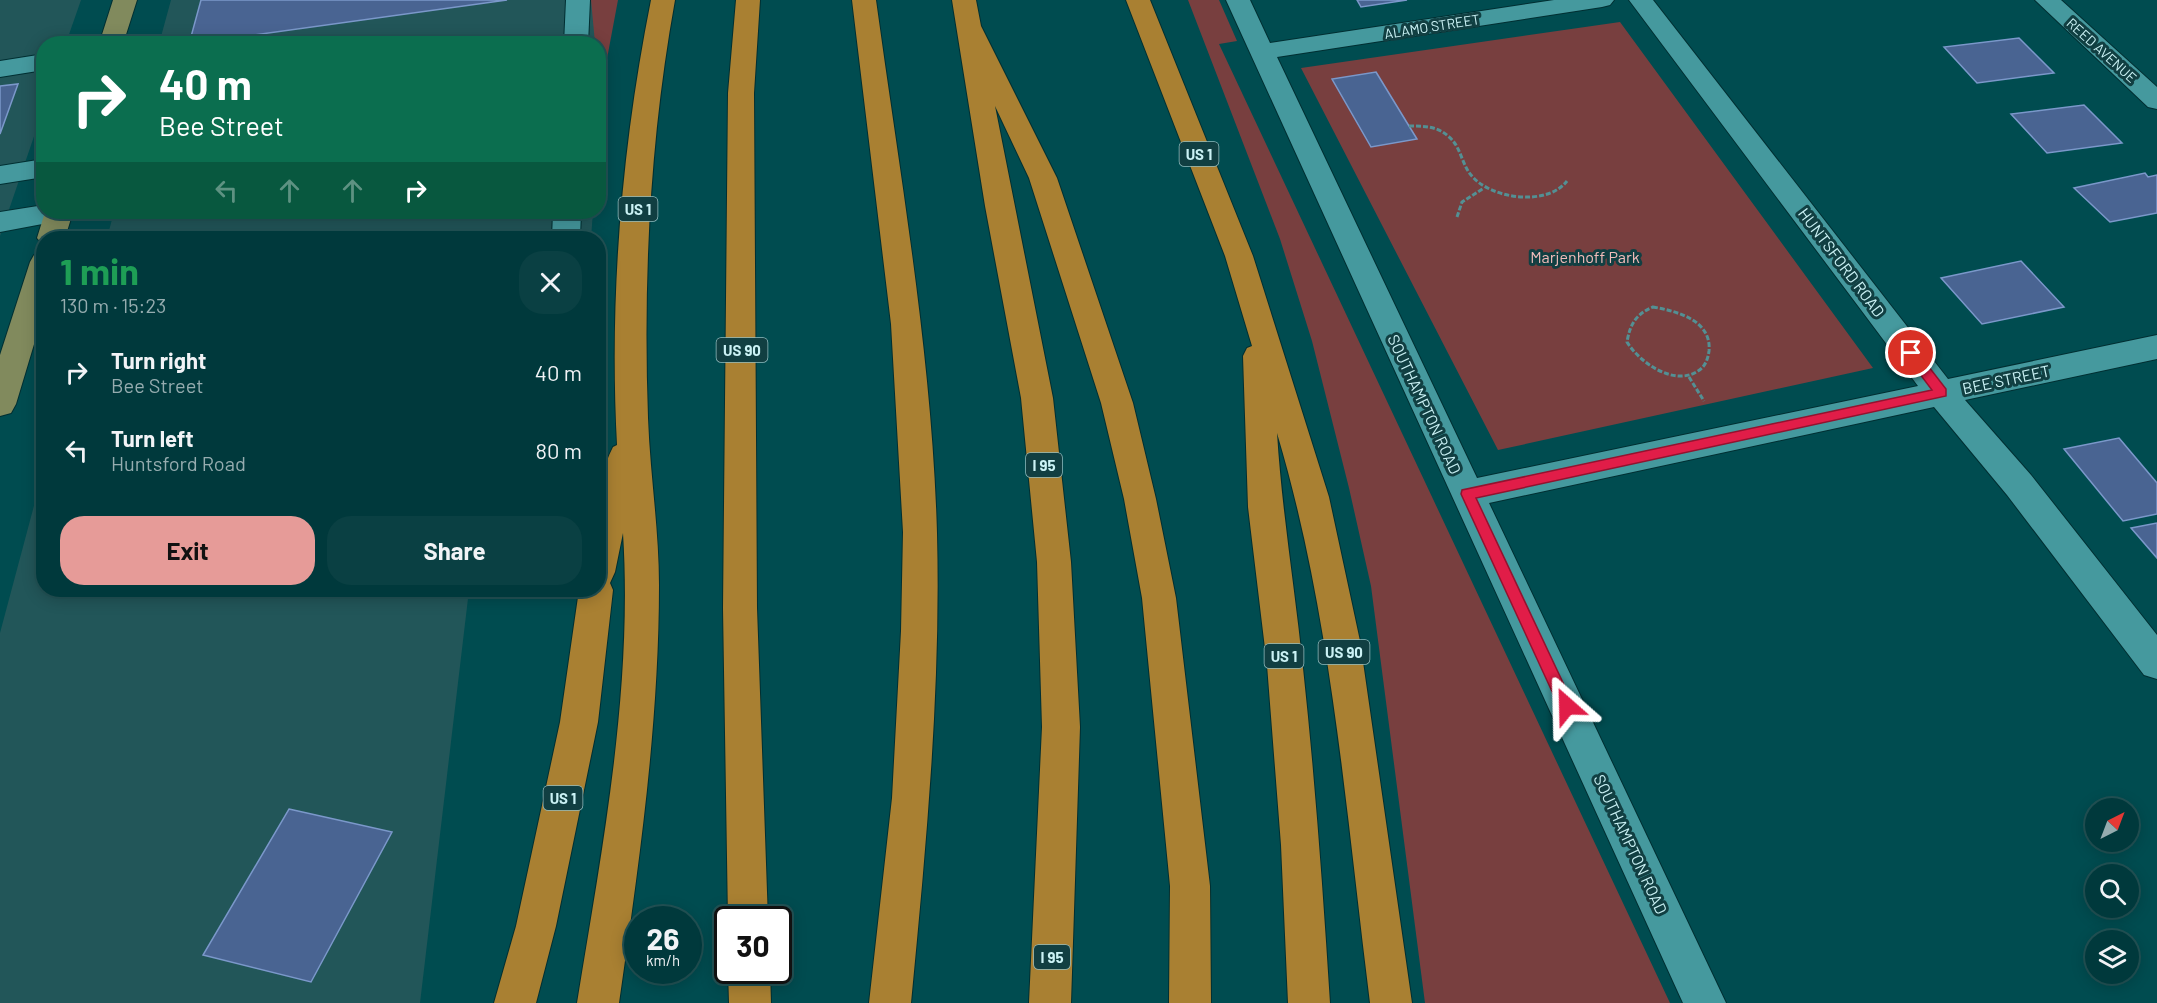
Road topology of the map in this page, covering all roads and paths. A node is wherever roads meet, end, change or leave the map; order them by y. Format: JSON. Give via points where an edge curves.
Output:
{"nodes":[{"id":1,"x":125,"y":0,"type":"edge"},
{"id":2,"x":578,"y":0,"type":"edge"},
{"id":3,"x":663,"y":0,"type":"edge"},
{"id":4,"x":748,"y":0,"type":"edge"},
{"id":5,"x":864,"y":0,"type":"edge"},
{"id":6,"x":1138,"y":0,"type":"edge"},
{"id":7,"x":1238,"y":0,"type":"edge"},
{"id":8,"x":1602,"y":0,"type":"edge"},
{"id":9,"x":1641,"y":0,"type":"edge"},
{"id":10,"x":2047,"y":0,"type":"edge"},
{"id":11,"x":966,"y":12,"type":"edge"},
{"id":12,"x":114,"y":36,"type":"edge"},
{"id":13,"x":576,"y":36,"type":"edge"},
{"id":14,"x":1262,"y":52,"type":"junction"},
{"id":15,"x":36,"y":63,"type":"edge"},
{"id":16,"x":0,"y":69,"type":"edge"},
{"id":17,"x":2157,"y":101,"type":"edge"},
{"id":18,"x":1409,"y":126,"type":"dead end"},
{"id":19,"x":36,"y":169,"type":"edge"},
{"id":20,"x":0,"y":175,"type":"edge"},
{"id":21,"x":1567,"y":181,"type":"dead end"},
{"id":22,"x":1484,"y":188,"type":"junction"},
{"id":23,"x":36,"y":216,"type":"edge"},
{"id":24,"x":1457,"y":217,"type":"dead end"},
{"id":25,"x":0,"y":222,"type":"edge"},
{"id":26,"x":36,"y":288,"type":"edge"},
{"id":27,"x":1256,"y":309,"type":"junction"},
{"id":28,"x":2157,"y":347,"type":"edge"},
{"id":29,"x":1689,"y":377,"type":"junction"},
{"id":30,"x":1941,"y":393,"type":"junction"},
{"id":31,"x":1704,"y":401,"type":"dead end"},
{"id":32,"x":0,"y":404,"type":"edge"},
{"id":33,"x":632,"y":419,"type":"junction"},
{"id":34,"x":1467,"y":494,"type":"junction"},
{"id":35,"x":606,"y":536,"type":"edge"},
{"id":36,"x":595,"y":597,"type":"edge"},
{"id":37,"x":2157,"y":663,"type":"edge"},
{"id":38,"x":748,"y":906,"type":"edge"},
{"id":39,"x":749,"y":984,"type":"edge"},
{"id":40,"x":514,"y":1003,"type":"edge"},
{"id":41,"x":598,"y":1003,"type":"edge"},
{"id":42,"x":750,"y":1003,"type":"edge"},
{"id":43,"x":890,"y":1003,"type":"edge"},
{"id":44,"x":1050,"y":1003,"type":"edge"},
{"id":45,"x":1190,"y":1003,"type":"edge"},
{"id":46,"x":1309,"y":1003,"type":"edge"},
{"id":47,"x":1391,"y":1003,"type":"edge"},
{"id":48,"x":1706,"y":1003,"type":"edge"}],
"edges":[{"from":1,"to":12,"type":"main road"},
{"from":2,"to":13,"type":"street"},
{"from":3,"to":33,"type":"highway","number":"US 1","via":[[649,64],[634,258]]},
{"from":4,"to":38,"type":"highway","number":"US 90","via":[[741,93],[740,608]]},
{"from":5,"to":43,"type":"highway","via":[[906,324],[920,532],[911,798]]},
{"from":6,"to":27,"type":"highway","number":"US 1","via":[[1235,245]]},
{"from":7,"to":14,"type":"street","name":"SOUTHAMPTON ROAD"},
{"from":8,"to":14,"type":"street","name":"ALAMO STREET"},
{"from":9,"to":30,"type":"street","name":"HUNTSFORD ROAD"},
{"from":10,"to":17,"type":"street","name":"REED AVENUE"},
{"from":11,"to":44,"type":"highway","number":"I 95","via":[[1037,398],[1054,562],[1061,727]]},
{"from":11,"to":45,"type":"highway","via":[[1043,178],[1117,403],[1140,499],[1159,597],[1190,886]]},
{"from":14,"to":34,"type":"street","name":"SOUTHAMPTON ROAD"},
{"from":15,"to":16,"type":"street"},
{"from":18,"to":22,"type":"path","via":[[1430,127],[1447,134],[1466,169]]},
{"from":19,"to":20,"type":"street"},
{"from":21,"to":22,"type":"path","via":[[1556,191],[1525,196]]},
{"from":22,"to":24,"type":"path","via":[[1464,198]]},
{"from":23,"to":25,"type":"street"},
{"from":26,"to":32,"type":"main road"},
{"from":27,"to":46,"type":"highway","number":"US 1","via":[[1265,507],[1302,845]]},
{"from":27,"to":47,"type":"highway","number":"US 90","via":[[1313,497],[1342,640]]},
{"from":28,"to":30,"type":"street","name":"BEE STREET"},
{"from":29,"to":29,"type":"path","via":[[1703,368],[1711,348],[1699,323],[1671,307],[1640,312],[1629,330],[1627,342],[1632,350],[1658,370]]},
{"from":29,"to":31,"type":"path"},
{"from":30,"to":34,"type":"street","name":"BEE STREET"},
{"from":30,"to":37,"type":"street","name":"HUNTSFORD ROAD","via":[[2019,484]]},
{"from":33,"to":35,"type":"highway","number":"US 1"},
{"from":33,"to":41,"type":"highway","via":[[642,584],[638,702],[625,824]]},
{"from":34,"to":48,"type":"street","name":"SOUTHAMPTON ROAD"},
{"from":36,"to":40,"type":"highway","number":"US 1","via":[[579,722],[536,926]]},
{"from":39,"to":42,"type":"highway"}]}
